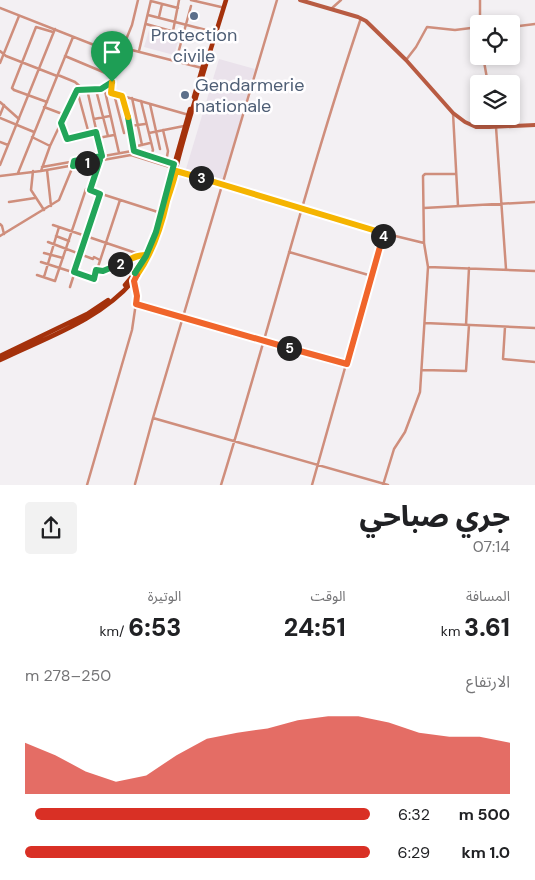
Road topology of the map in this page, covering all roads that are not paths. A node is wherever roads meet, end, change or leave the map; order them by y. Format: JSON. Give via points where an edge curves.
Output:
{"nodes":[{"id":1,"x":138,"y":0,"type":"edge"},
{"id":2,"x":179,"y":0,"type":"edge"},
{"id":3,"x":191,"y":0,"type":"edge"},
{"id":4,"x":225,"y":0,"type":"edge"},
{"id":5,"x":277,"y":0,"type":"edge"},
{"id":6,"x":300,"y":0,"type":"edge"},
{"id":7,"x":341,"y":0,"type":"edge"},
{"id":8,"x":480,"y":0,"type":"edge"},
{"id":9,"x":151,"y":1,"type":"edge"},
{"id":10,"x":162,"y":4,"type":"junction"},
{"id":11,"x":191,"y":6,"type":"dead end"},
{"id":12,"x":221,"y":7,"type":"junction"},
{"id":13,"x":178,"y":8,"type":"junction"},
{"id":14,"x":0,"y":9,"type":"edge"},
{"id":15,"x":331,"y":9,"type":"junction"},
{"id":16,"x":148,"y":14,"type":"junction"},
{"id":17,"x":480,"y":15,"type":"edge"},
{"id":18,"x":19,"y":16,"type":"junction"},
{"id":19,"x":159,"y":18,"type":"junction"},
{"id":20,"x":360,"y":18,"type":"junction"},
{"id":21,"x":174,"y":22,"type":"junction"},
{"id":22,"x":146,"y":24,"type":"junction"},
{"id":23,"x":535,"y":24,"type":"edge"},
{"id":24,"x":185,"y":25,"type":"junction"},
{"id":25,"x":520,"y":26,"type":"edge"},
{"id":26,"x":470,"y":29,"type":"edge"},
{"id":27,"x":54,"y":31,"type":"junction"},
{"id":28,"x":173,"y":31,"type":"junction"},
{"id":29,"x":214,"y":32,"type":"junction"},
{"id":30,"x":182,"y":34,"type":"junction"},
{"id":31,"x":74,"y":37,"type":"junction"},
{"id":32,"x":124,"y":48,"type":"junction"},
{"id":33,"x":0,"y":51,"type":"edge"},
{"id":34,"x":139,"y":51,"type":"junction"},
{"id":35,"x":4,"y":54,"type":"junction"},
{"id":36,"x":65,"y":56,"type":"junction"},
{"id":37,"x":122,"y":56,"type":"junction"},
{"id":38,"x":406,"y":60,"type":"junction"},
{"id":39,"x":176,"y":61,"type":"junction"},
{"id":40,"x":0,"y":63,"type":"edge"},
{"id":41,"x":22,"y":63,"type":"junction"},
{"id":42,"x":202,"y":68,"type":"junction"},
{"id":43,"x":39,"y":70,"type":"junction"},
{"id":44,"x":58,"y":76,"type":"junction"},
{"id":45,"x":115,"y":77,"type":"junction"},
{"id":46,"x":112,"y":82,"type":"junction"},
{"id":47,"x":85,"y":89,"type":"junction"},
{"id":48,"x":101,"y":89,"type":"junction"},
{"id":49,"x":77,"y":90,"type":"junction"},
{"id":50,"x":96,"y":90,"type":"junction"},
{"id":51,"x":105,"y":91,"type":"junction"},
{"id":52,"x":113,"y":93,"type":"junction"},
{"id":53,"x":29,"y":95,"type":"junction"},
{"id":54,"x":122,"y":96,"type":"junction"},
{"id":55,"x":132,"y":98,"type":"junction"},
{"id":56,"x":140,"y":101,"type":"junction"},
{"id":57,"x":0,"y":102,"type":"edge"},
{"id":58,"x":46,"y":102,"type":"junction"},
{"id":59,"x":150,"y":104,"type":"junction"},
{"id":60,"x":4,"y":105,"type":"junction"},
{"id":61,"x":44,"y":107,"type":"junction"},
{"id":62,"x":453,"y":113,"type":"junction"},
{"id":63,"x":65,"y":115,"type":"junction"},
{"id":64,"x":188,"y":115,"type":"junction"},
{"id":65,"x":0,"y":116,"type":"edge"},
{"id":66,"x":110,"y":116,"type":"junction"},
{"id":67,"x":103,"y":118,"type":"junction"},
{"id":68,"x":19,"y":119,"type":"junction"},
{"id":69,"x":94,"y":119,"type":"junction"},
{"id":70,"x":61,"y":123,"type":"junction"},
{"id":71,"x":146,"y":124,"type":"junction"},
{"id":72,"x":17,"y":125,"type":"junction"},
{"id":73,"x":138,"y":125,"type":"junction"},
{"id":74,"x":535,"y":125,"type":"edge"},
{"id":75,"x":130,"y":126,"type":"junction"},
{"id":76,"x":185,"y":126,"type":"junction"},
{"id":77,"x":488,"y":127,"type":"joint"},
{"id":78,"x":496,"y":127,"type":"junction"},
{"id":79,"x":163,"y":130,"type":"junction"},
{"id":80,"x":156,"y":131,"type":"junction"},
{"id":81,"x":34,"y":132,"type":"junction"},
{"id":82,"x":96,"y":132,"type":"junction"},
{"id":83,"x":124,"y":133,"type":"dead end"},
{"id":84,"x":149,"y":133,"type":"junction"},
{"id":85,"x":88,"y":134,"type":"junction"},
{"id":86,"x":114,"y":135,"type":"junction"},
{"id":87,"x":108,"y":136,"type":"junction"},
{"id":88,"x":32,"y":137,"type":"junction"},
{"id":89,"x":98,"y":138,"type":"junction"},
{"id":90,"x":0,"y":142,"type":"edge"},
{"id":91,"x":150,"y":142,"type":"junction"},
{"id":92,"x":142,"y":144,"type":"junction"},
{"id":93,"x":8,"y":145,"type":"junction"},
{"id":94,"x":50,"y":146,"type":"junction"},
{"id":95,"x":133,"y":147,"type":"junction"},
{"id":96,"x":160,"y":149,"type":"dead end"},
{"id":97,"x":134,"y":151,"type":"junction"},
{"id":98,"x":118,"y":153,"type":"junction"},
{"id":99,"x":102,"y":156,"type":"junction"},
{"id":100,"x":150,"y":156,"type":"junction"},
{"id":101,"x":100,"y":160,"type":"junction"},
{"id":102,"x":166,"y":162,"type":"junction"},
{"id":103,"x":74,"y":163,"type":"junction"},
{"id":104,"x":0,"y":165,"type":"edge"},
{"id":105,"x":174,"y":167,"type":"junction"},
{"id":106,"x":41,"y":170,"type":"junction"},
{"id":107,"x":47,"y":170,"type":"junction"},
{"id":108,"x":33,"y":171,"type":"junction"},
{"id":109,"x":18,"y":173,"type":"junction"},
{"id":110,"x":456,"y":174,"type":"junction"},
{"id":111,"x":0,"y":176,"type":"edge"},
{"id":112,"x":223,"y":184,"type":"junction"},
{"id":113,"x":90,"y":190,"type":"junction"},
{"id":114,"x":100,"y":194,"type":"junction"},
{"id":115,"x":35,"y":198,"type":"junction"},
{"id":116,"x":120,"y":200,"type":"junction"},
{"id":117,"x":9,"y":202,"type":"dead end"},
{"id":118,"x":535,"y":202,"type":"edge"},
{"id":119,"x":503,"y":205,"type":"junction"},
{"id":120,"x":51,"y":206,"type":"junction"},
{"id":121,"x":458,"y":206,"type":"junction"},
{"id":122,"x":301,"y":208,"type":"junction"},
{"id":123,"x":424,"y":208,"type":"junction"},
{"id":124,"x":44,"y":210,"type":"junction"},
{"id":125,"x":161,"y":213,"type":"junction"},
{"id":126,"x":0,"y":224,"type":"edge"},
{"id":127,"x":53,"y":226,"type":"dead end"},
{"id":128,"x":59,"y":227,"type":"junction"},
{"id":129,"x":72,"y":232,"type":"junction"},
{"id":130,"x":383,"y":233,"type":"junction"},
{"id":131,"x":4,"y":234,"type":"junction"},
{"id":132,"x":0,"y":236,"type":"edge"},
{"id":133,"x":56,"y":236,"type":"junction"},
{"id":134,"x":86,"y":237,"type":"junction"},
{"id":135,"x":69,"y":241,"type":"junction"},
{"id":136,"x":48,"y":242,"type":"dead end"},
{"id":137,"x":106,"y":243,"type":"junction"},
{"id":138,"x":424,"y":243,"type":"junction"},
{"id":139,"x":54,"y":244,"type":"junction"},
{"id":140,"x":66,"y":249,"type":"junction"},
{"id":141,"x":289,"y":252,"type":"junction"},
{"id":142,"x":44,"y":253,"type":"dead end"},
{"id":143,"x":51,"y":254,"type":"junction"},
{"id":144,"x":81,"y":254,"type":"junction"},
{"id":145,"x":139,"y":254,"type":"junction"},
{"id":146,"x":147,"y":255,"type":"junction"},
{"id":147,"x":63,"y":258,"type":"junction"},
{"id":148,"x":100,"y":260,"type":"junction"},
{"id":149,"x":41,"y":262,"type":"dead end"},
{"id":150,"x":48,"y":264,"type":"junction"},
{"id":151,"x":428,"y":267,"type":"junction"},
{"id":152,"x":60,"y":268,"type":"junction"},
{"id":153,"x":469,"y":268,"type":"junction"},
{"id":154,"x":506,"y":269,"type":"junction"},
{"id":155,"x":96,"y":270,"type":"junction"},
{"id":156,"x":535,"y":271,"type":"edge"},
{"id":157,"x":74,"y":272,"type":"junction"},
{"id":158,"x":136,"y":274,"type":"junction"},
{"id":159,"x":36,"y":275,"type":"dead end"},
{"id":160,"x":372,"y":276,"type":"junction"},
{"id":161,"x":44,"y":277,"type":"junction"},
{"id":162,"x":134,"y":281,"type":"junction"},
{"id":163,"x":70,"y":287,"type":"dead end"},
{"id":164,"x":136,"y":304,"type":"junction"},
{"id":165,"x":87,"y":315,"type":"junction"},
{"id":166,"x":184,"y":317,"type":"junction"},
{"id":167,"x":425,"y":323,"type":"junction"},
{"id":168,"x":468,"y":325,"type":"junction"},
{"id":169,"x":505,"y":327,"type":"junction"},
{"id":170,"x":535,"y":328,"type":"edge"},
{"id":171,"x":264,"y":341,"type":"junction"},
{"id":172,"x":0,"y":358,"type":"edge"},
{"id":173,"x":535,"y":362,"type":"edge"},
{"id":174,"x":347,"y":364,"type":"junction"},
{"id":175,"x":422,"y":370,"type":"junction"},
{"id":176,"x":152,"y":418,"type":"junction"},
{"id":177,"x":234,"y":440,"type":"junction"},
{"id":178,"x":318,"y":465,"type":"junction"},
{"id":179,"x":135,"y":484,"type":"edge"},
{"id":180,"x":383,"y":484,"type":"edge"},
{"id":181,"x":87,"y":485,"type":"edge"},
{"id":182,"x":221,"y":485,"type":"edge"},
{"id":183,"x":312,"y":485,"type":"edge"},
{"id":184,"x":388,"y":485,"type":"edge"}],
"edges":[{"from":1,"to":32,"type":"street"},
{"from":2,"to":13,"type":"street"},
{"from":3,"to":12,"type":"street"},
{"from":4,"to":12,"type":"main road"},
{"from":4,"to":105,"type":"main road"},
{"from":5,"to":112,"type":"street"},
{"from":6,"to":15,"type":"street"},
{"from":7,"to":15,"type":"street"},
{"from":8,"to":17,"type":"street"},
{"from":9,"to":10,"type":"street"},
{"from":9,"to":16,"type":"street"},
{"from":10,"to":13,"type":"street"},
{"from":10,"to":19,"type":"street"},
{"from":11,"to":24,"type":"street"},
{"from":12,"to":29,"type":"main road"},
{"from":13,"to":21,"type":"street"},
{"from":14,"to":18,"type":"street"},
{"from":15,"to":20,"type":"street"},
{"from":16,"to":19,"type":"street"},
{"from":16,"to":22,"type":"street"},
{"from":18,"to":27,"type":"street"},
{"from":18,"to":35,"type":"street"},
{"from":19,"to":21,"type":"street"},
{"from":20,"to":38,"type":"street","via":[[376,29]]},
{"from":20,"to":122,"type":"street"},
{"from":21,"to":24,"type":"street"},
{"from":21,"to":28,"type":"street"},
{"from":22,"to":28,"type":"street"},
{"from":22,"to":34,"type":"street"},
{"from":23,"to":25,"type":"street"},
{"from":24,"to":29,"type":"street"},
{"from":24,"to":30,"type":"street"},
{"from":26,"to":38,"type":"street","via":[[427,27]]},
{"from":27,"to":31,"type":"street"},
{"from":27,"to":41,"type":"street","via":[[36,27]]},
{"from":27,"to":43,"type":"street"},
{"from":28,"to":30,"type":"street"},
{"from":29,"to":42,"type":"main road"},
{"from":30,"to":39,"type":"street"},
{"from":31,"to":36,"type":"street"},
{"from":31,"to":37,"type":"street"},
{"from":32,"to":34,"type":"street"},
{"from":32,"to":37,"type":"street"},
{"from":33,"to":35,"type":"street"},
{"from":34,"to":39,"type":"street"},
{"from":35,"to":40,"type":"street"},
{"from":35,"to":41,"type":"street"},
{"from":36,"to":44,"type":"street"},
{"from":36,"to":45,"type":"street"},
{"from":37,"to":45,"type":"street"},
{"from":38,"to":62,"type":"street"},
{"from":39,"to":42,"type":"street"},
{"from":41,"to":43,"type":"street"},
{"from":41,"to":53,"type":"street","via":[[12,88]]},
{"from":42,"to":64,"type":"main road"},
{"from":43,"to":44,"type":"street"},
{"from":43,"to":53,"type":"street"},
{"from":44,"to":47,"type":"street"},
{"from":44,"to":58,"type":"street"},
{"from":45,"to":46,"type":"street"},
{"from":46,"to":48,"type":"street"},
{"from":46,"to":52,"type":"street"},
{"from":47,"to":49,"type":"street"},
{"from":47,"to":50,"type":"street"},
{"from":47,"to":69,"type":"street"},
{"from":48,"to":50,"type":"street"},
{"from":48,"to":51,"type":"street"},
{"from":49,"to":63,"type":"street"},
{"from":49,"to":85,"type":"street"},
{"from":50,"to":67,"type":"street"},
{"from":51,"to":52,"type":"street"},
{"from":51,"to":66,"type":"street"},
{"from":52,"to":54,"type":"street"},
{"from":52,"to":83,"type":"street"},
{"from":53,"to":58,"type":"street"},
{"from":53,"to":68,"type":"street"},
{"from":54,"to":55,"type":"street"},
{"from":54,"to":75,"type":"street"},
{"from":55,"to":56,"type":"street"},
{"from":55,"to":73,"type":"street"},
{"from":56,"to":59,"type":"street"},
{"from":56,"to":71,"type":"street"},
{"from":57,"to":60,"type":"street"},
{"from":58,"to":61,"type":"street"},
{"from":59,"to":64,"type":"street"},
{"from":59,"to":80,"type":"street"},
{"from":60,"to":65,"type":"street"},
{"from":60,"to":68,"type":"street"},
{"from":61,"to":63,"type":"street"},
{"from":61,"to":81,"type":"street"},
{"from":62,"to":77,"type":"street","via":[[465,122]]},
{"from":62,"to":110,"type":"street"},
{"from":63,"to":70,"type":"street"},
{"from":64,"to":76,"type":"main road"},
{"from":65,"to":72,"type":"street"},
{"from":66,"to":67,"type":"street"},
{"from":66,"to":86,"type":"street"},
{"from":67,"to":69,"type":"street"},
{"from":67,"to":87,"type":"street"},
{"from":68,"to":72,"type":"street"},
{"from":69,"to":82,"type":"street"},
{"from":70,"to":85,"type":"street","via":[[67,139]]},
{"from":70,"to":94,"type":"street"},
{"from":71,"to":73,"type":"street"},
{"from":71,"to":84,"type":"street"},
{"from":72,"to":81,"type":"street"},
{"from":72,"to":93,"type":"street"},
{"from":73,"to":75,"type":"street"},
{"from":73,"to":92,"type":"street"},
{"from":74,"to":78,"type":"street"},
{"from":75,"to":95,"type":"street"},
{"from":76,"to":79,"type":"street"},
{"from":76,"to":105,"type":"main road"},
{"from":77,"to":78,"type":"street"},
{"from":78,"to":119,"type":"street"},
{"from":79,"to":80,"type":"street"},
{"from":79,"to":102,"type":"street","via":[[168,151]]},
{"from":80,"to":84,"type":"street"},
{"from":80,"to":96,"type":"street"},
{"from":81,"to":88,"type":"street"},
{"from":82,"to":85,"type":"street"},
{"from":82,"to":89,"type":"street"},
{"from":84,"to":91,"type":"street"},
{"from":86,"to":87,"type":"street"},
{"from":86,"to":98,"type":"street"},
{"from":87,"to":89,"type":"street"},
{"from":88,"to":94,"type":"street"},
{"from":88,"to":109,"type":"street"},
{"from":89,"to":99,"type":"street"},
{"from":90,"to":93,"type":"street"},
{"from":91,"to":92,"type":"street"},
{"from":91,"to":100,"type":"street","via":[[153,150]]},
{"from":92,"to":95,"type":"street"},
{"from":93,"to":104,"type":"street"},
{"from":94,"to":106,"type":"street"},
{"from":95,"to":97,"type":"street"},
{"from":97,"to":98,"type":"street"},
{"from":97,"to":100,"type":"street"},
{"from":98,"to":99,"type":"street"},
{"from":99,"to":103,"type":"street"},
{"from":100,"to":102,"type":"street"},
{"from":101,"to":103,"type":"street"},
{"from":101,"to":105,"type":"street","via":[[131,154]]},
{"from":101,"to":113,"type":"street"},
{"from":102,"to":105,"type":"street"},
{"from":103,"to":106,"type":"street"},
{"from":103,"to":107,"type":"street"},
{"from":103,"to":120,"type":"street","via":[[61,197]]},
{"from":105,"to":112,"type":"street"},
{"from":105,"to":125,"type":"main road"},
{"from":105,"to":158,"type":"main road","via":[[156,243]]},
{"from":106,"to":107,"type":"street"},
{"from":106,"to":108,"type":"street"},
{"from":107,"to":120,"type":"street"},
{"from":108,"to":109,"type":"street"},
{"from":108,"to":115,"type":"street","via":[[30,184]]},
{"from":109,"to":111,"type":"street"},
{"from":110,"to":121,"type":"street"},
{"from":110,"to":123,"type":"street","via":[[424,175]]},
{"from":112,"to":122,"type":"street"},
{"from":112,"to":166,"type":"street"},
{"from":113,"to":114,"type":"street"},
{"from":113,"to":129,"type":"street","via":[[86,189]]},
{"from":114,"to":116,"type":"street"},
{"from":114,"to":134,"type":"street"},
{"from":115,"to":117,"type":"street"},
{"from":115,"to":124,"type":"street"},
{"from":116,"to":125,"type":"street"},
{"from":116,"to":137,"type":"street"},
{"from":118,"to":119,"type":"street"},
{"from":119,"to":121,"type":"street"},
{"from":119,"to":154,"type":"street"},
{"from":120,"to":124,"type":"street"},
{"from":121,"to":123,"type":"street"},
{"from":122,"to":130,"type":"street"},
{"from":122,"to":141,"type":"street"},
{"from":123,"to":138,"type":"street"},
{"from":124,"to":131,"type":"street"},
{"from":125,"to":146,"type":"main road"},
{"from":126,"to":131,"type":"street"},
{"from":127,"to":128,"type":"street"},
{"from":128,"to":129,"type":"street"},
{"from":128,"to":133,"type":"street"},
{"from":129,"to":134,"type":"street"},
{"from":129,"to":135,"type":"street"},
{"from":130,"to":138,"type":"street"},
{"from":130,"to":160,"type":"street"},
{"from":131,"to":132,"type":"street"},
{"from":133,"to":135,"type":"street"},
{"from":133,"to":139,"type":"street"},
{"from":134,"to":137,"type":"street"},
{"from":134,"to":144,"type":"street"},
{"from":135,"to":140,"type":"street"},
{"from":136,"to":139,"type":"street"},
{"from":137,"to":145,"type":"street"},
{"from":137,"to":148,"type":"street"},
{"from":138,"to":151,"type":"street"},
{"from":139,"to":140,"type":"street"},
{"from":139,"to":143,"type":"street"},
{"from":140,"to":144,"type":"street"},
{"from":140,"to":147,"type":"street"},
{"from":141,"to":160,"type":"street"},
{"from":141,"to":171,"type":"street"},
{"from":142,"to":143,"type":"street"},
{"from":143,"to":147,"type":"street"},
{"from":143,"to":150,"type":"street"},
{"from":144,"to":148,"type":"street"},
{"from":144,"to":157,"type":"street"},
{"from":145,"to":146,"type":"street"},
{"from":145,"to":155,"type":"street","via":[[103,271]]},
{"from":146,"to":158,"type":"main road"},
{"from":147,"to":152,"type":"street"},
{"from":148,"to":155,"type":"street"},
{"from":149,"to":150,"type":"street"},
{"from":150,"to":152,"type":"street"},
{"from":150,"to":161,"type":"street"},
{"from":151,"to":153,"type":"street"},
{"from":151,"to":167,"type":"street"},
{"from":152,"to":157,"type":"street"},
{"from":152,"to":161,"type":"street","via":[[55,281]]},
{"from":153,"to":154,"type":"street"},
{"from":153,"to":168,"type":"street"},
{"from":154,"to":156,"type":"street"},
{"from":155,"to":157,"type":"street","via":[[94,279]]},
{"from":157,"to":163,"type":"street"},
{"from":158,"to":162,"type":"main road"},
{"from":158,"to":165,"type":"main road"},
{"from":159,"to":161,"type":"street"},
{"from":160,"to":174,"type":"street"},
{"from":162,"to":164,"type":"street"},
{"from":162,"to":165,"type":"main road","via":[[111,302]]},
{"from":164,"to":166,"type":"street"},
{"from":164,"to":181,"type":"street","via":[[132,330]]},
{"from":165,"to":172,"type":"main road"},
{"from":166,"to":171,"type":"street"},
{"from":166,"to":176,"type":"street"},
{"from":167,"to":168,"type":"street"},
{"from":167,"to":175,"type":"street"},
{"from":168,"to":169,"type":"street"},
{"from":168,"to":175,"type":"street","via":[[466,371]]},
{"from":169,"to":170,"type":"street"},
{"from":169,"to":173,"type":"street","via":[[503,358]]},
{"from":171,"to":174,"type":"street"},
{"from":171,"to":177,"type":"street"},
{"from":174,"to":178,"type":"street"},
{"from":175,"to":180,"type":"street","via":[[420,392],[405,432],[394,449]]},
{"from":176,"to":177,"type":"street"},
{"from":176,"to":179,"type":"street"},
{"from":177,"to":178,"type":"street"},
{"from":177,"to":182,"type":"street"},
{"from":178,"to":180,"type":"street"},
{"from":178,"to":183,"type":"street"},
{"from":180,"to":184,"type":"street"}]}
